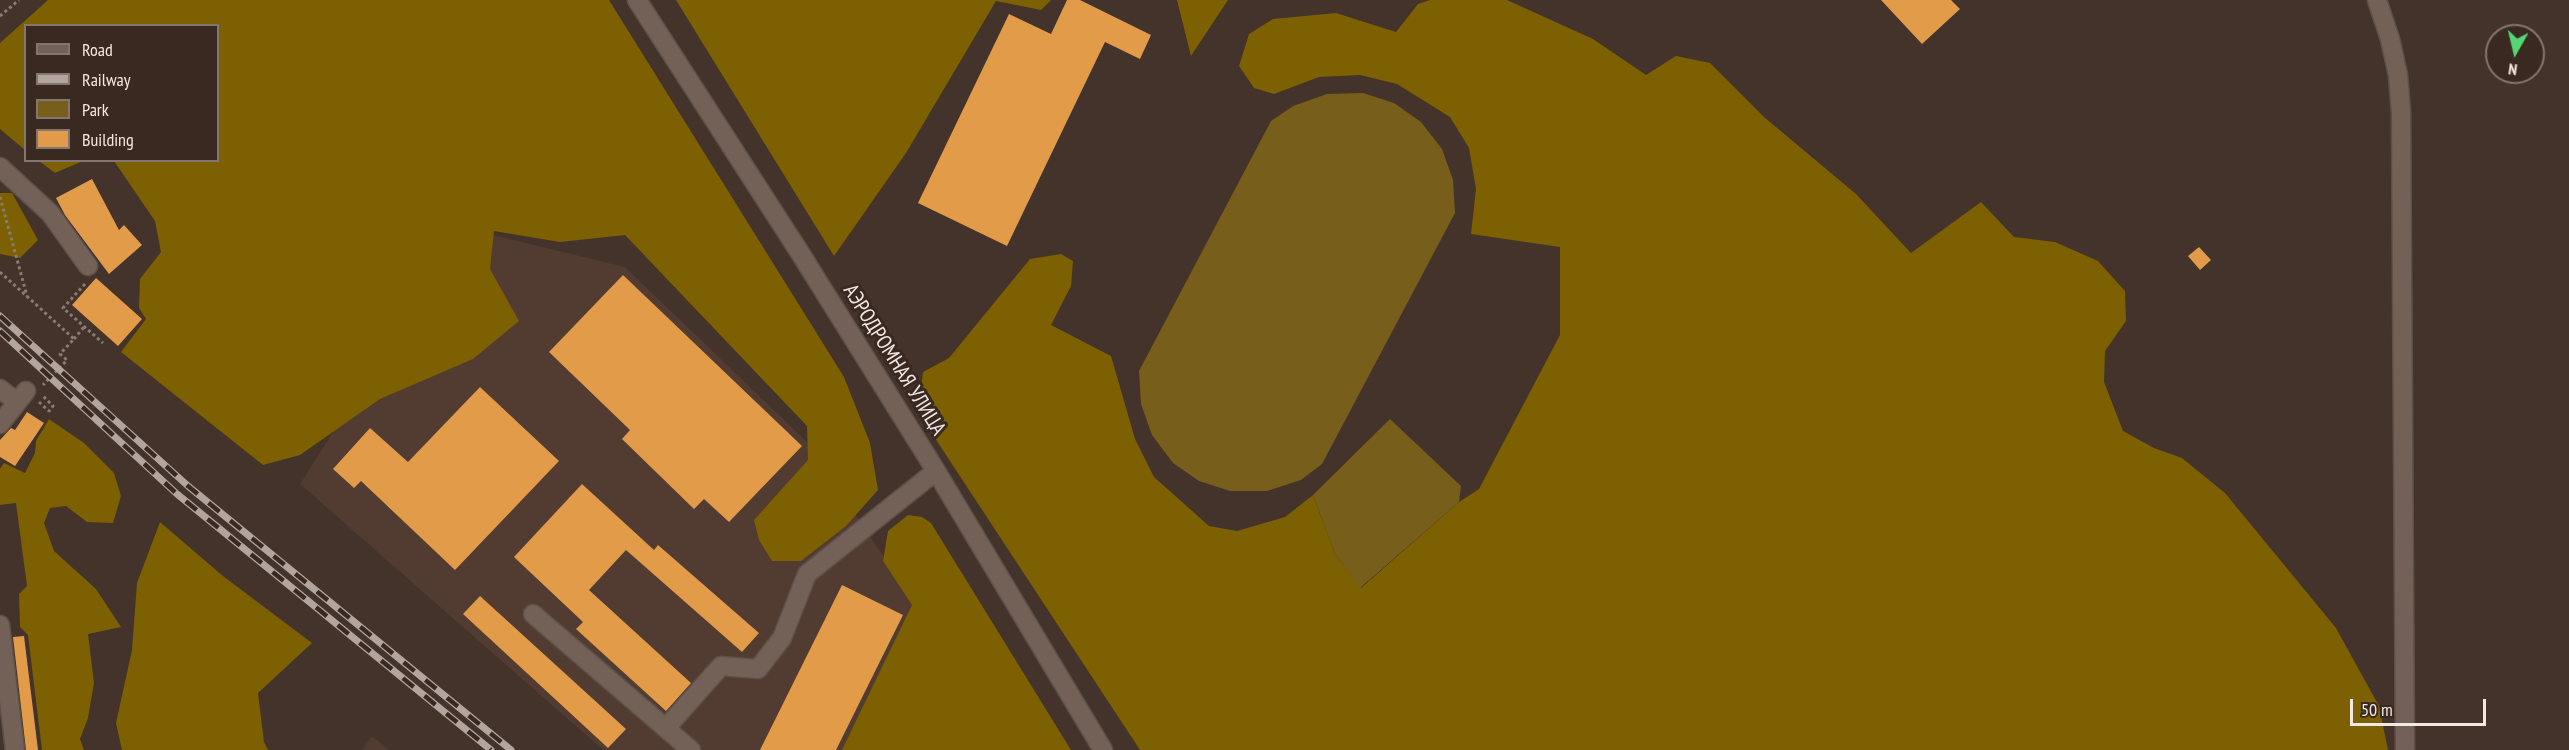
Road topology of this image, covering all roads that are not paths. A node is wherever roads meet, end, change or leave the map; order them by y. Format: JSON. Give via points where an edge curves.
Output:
{"nodes":[{"id":1,"x":637,"y":0,"type":"edge"},
{"id":2,"x":2377,"y":0,"type":"edge"},
{"id":3,"x":0,"y":167,"type":"edge"},
{"id":4,"x":88,"y":266,"type":"road end"},
{"id":5,"x":0,"y":389,"type":"edge"},
{"id":6,"x":0,"y":424,"type":"edge"},
{"id":7,"x":936,"y":471,"type":"junction"},
{"id":8,"x":533,"y":614,"type":"dead end"},
{"id":9,"x":0,"y":625,"type":"edge"},
{"id":10,"x":666,"y":728,"type":"junction"},
{"id":11,"x":15,"y":750,"type":"edge"},
{"id":12,"x":691,"y":750,"type":"edge"},
{"id":13,"x":1103,"y":750,"type":"edge"},
{"id":14,"x":2405,"y":750,"type":"edge"}],
"edges":[{"from":1,"to":7,"type":"street","name":"АЭРОДРОМНАЯ УЛИЦА"},
{"from":2,"to":14,"type":"street","via":[[2398,75],[2401,112]]},
{"from":3,"to":4,"type":"street","via":[[50,213]]},
{"from":5,"to":6,"type":"street","via":[[27,394]]},
{"from":7,"to":10,"type":"street","via":[[807,574],[782,638],[758,669],[721,666]]},
{"from":7,"to":13,"type":"street","name":"АЭРОДРОМНАЯ УЛИЦА"},
{"from":8,"to":10,"type":"street"},
{"from":9,"to":11,"type":"street"},
{"from":10,"to":12,"type":"street"}]}
